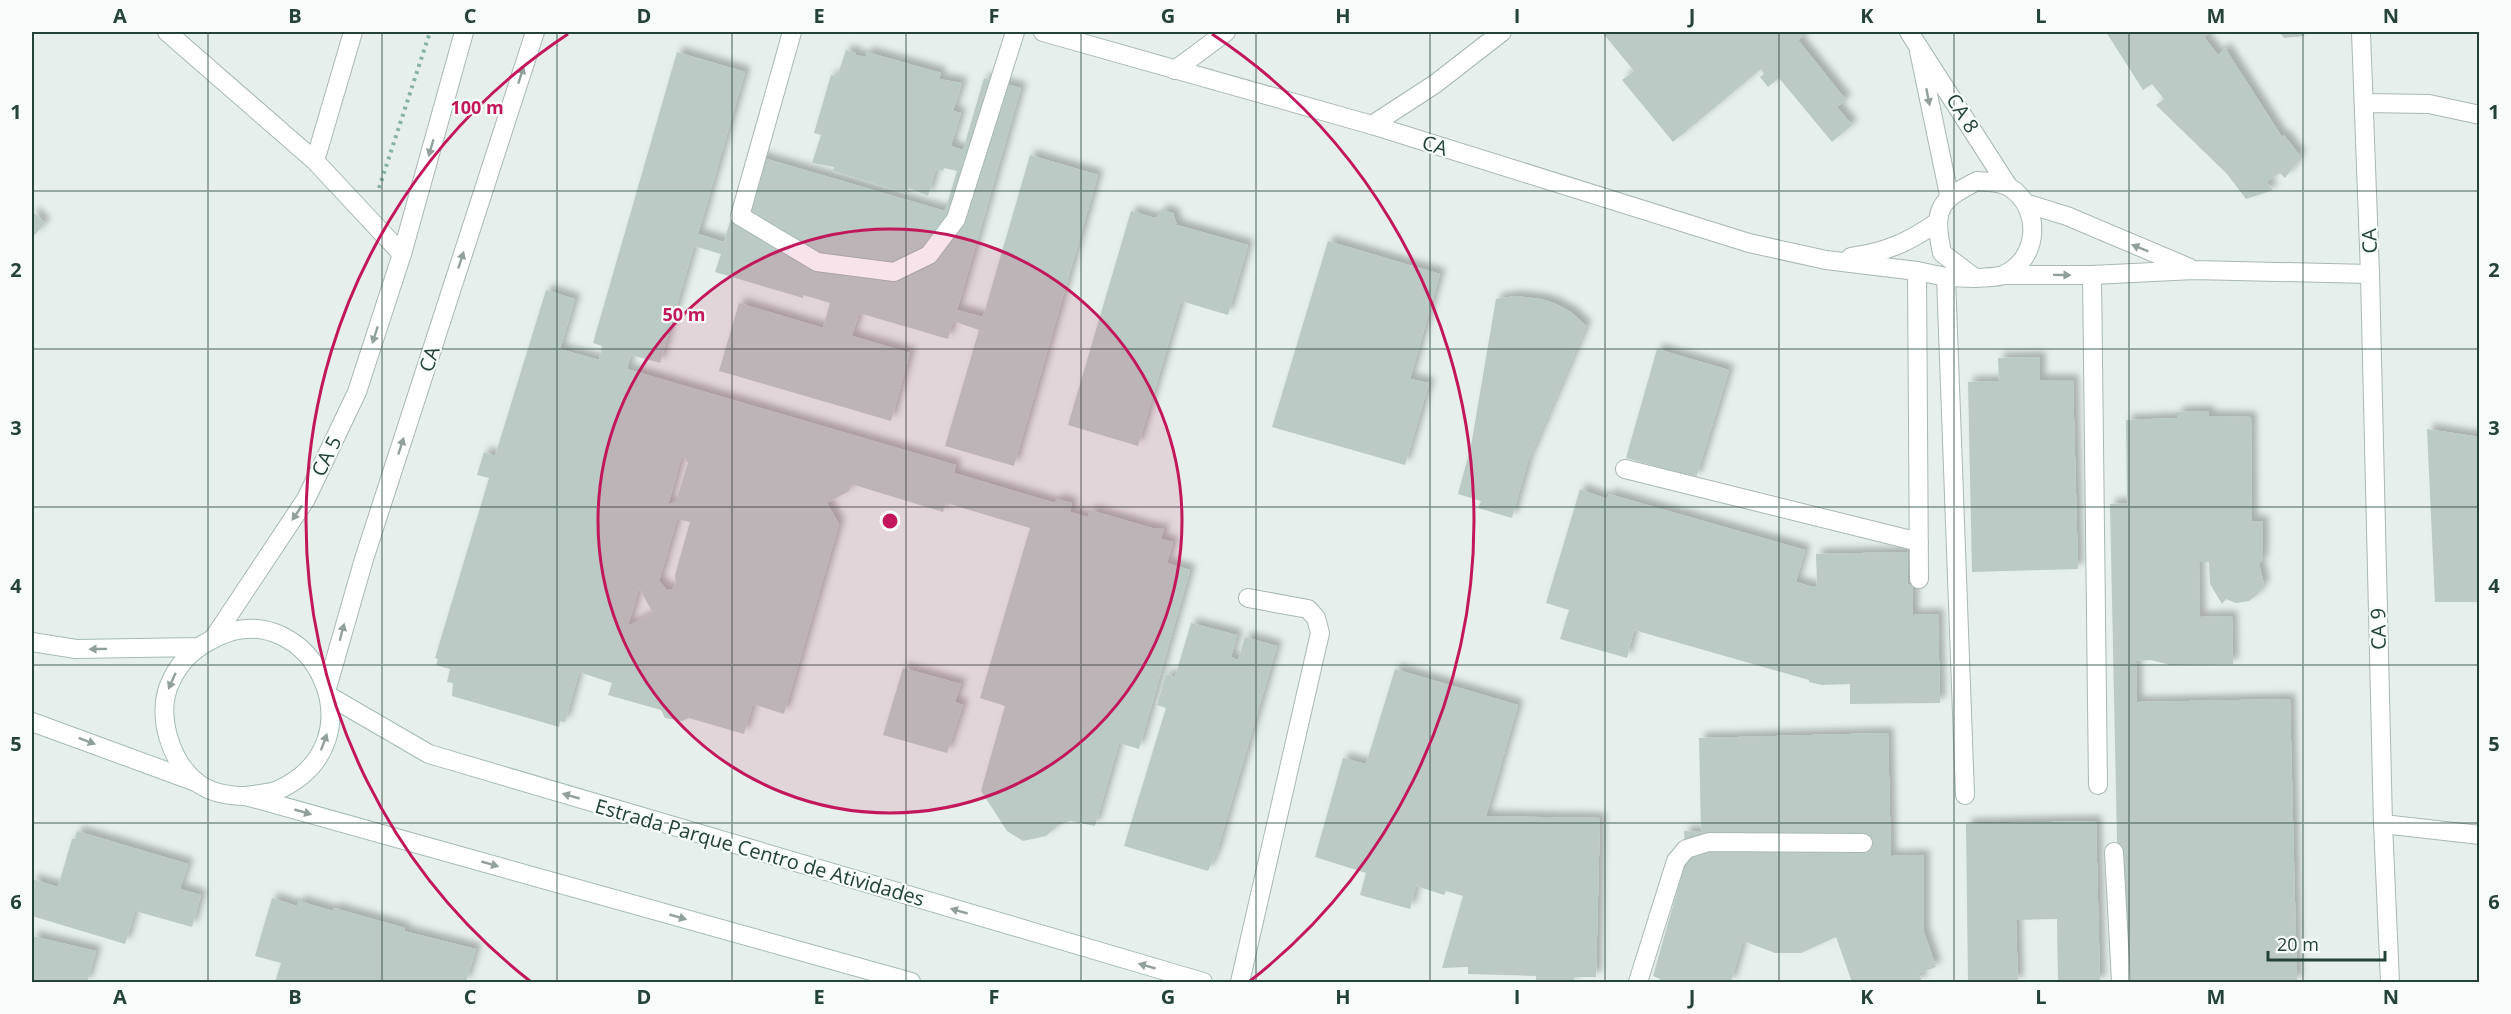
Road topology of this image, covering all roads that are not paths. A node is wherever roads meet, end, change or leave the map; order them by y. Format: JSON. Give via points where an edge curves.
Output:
{"nodes":[{"id":1,"x":167,"y":32,"type":"edge"},
{"id":2,"x":353,"y":32,"type":"edge"},
{"id":3,"x":464,"y":32,"type":"edge"},
{"id":4,"x":535,"y":32,"type":"edge"},
{"id":5,"x":792,"y":32,"type":"edge"},
{"id":6,"x":1015,"y":32,"type":"edge"},
{"id":7,"x":1043,"y":32,"type":"edge"},
{"id":8,"x":1226,"y":32,"type":"edge"},
{"id":9,"x":1502,"y":32,"type":"edge"},
{"id":10,"x":2361,"y":32,"type":"edge"},
{"id":11,"x":1913,"y":36,"type":"edge"},
{"id":12,"x":1175,"y":70,"type":"junction"},
{"id":13,"x":2364,"y":103,"type":"junction"},
{"id":14,"x":2480,"y":114,"type":"edge"},
{"id":15,"x":1372,"y":125,"type":"junction"},
{"id":16,"x":315,"y":161,"type":"junction"},
{"id":17,"x":2008,"y":186,"type":"junction"},
{"id":18,"x":1949,"y":195,"type":"junction"},
{"id":19,"x":2028,"y":204,"type":"junction"},
{"id":20,"x":1936,"y":223,"type":"junction"},
{"id":21,"x":402,"y":254,"type":"junction"},
{"id":22,"x":1826,"y":260,"type":"junction"},
{"id":23,"x":2194,"y":270,"type":"junction"},
{"id":24,"x":1917,"y":271,"type":"junction"},
{"id":25,"x":2370,"y":274,"type":"junction"},
{"id":26,"x":2003,"y":275,"type":"junction"},
{"id":27,"x":2092,"y":275,"type":"junction"},
{"id":28,"x":1946,"y":277,"type":"junction"},
{"id":29,"x":1975,"y":278,"type":"junction"},
{"id":30,"x":1625,"y":469,"type":"dead end"},
{"id":31,"x":1919,"y":542,"type":"junction"},
{"id":32,"x":1919,"y":579,"type":"dead end"},
{"id":33,"x":1248,"y":598,"type":"dead end"},
{"id":34,"x":32,"y":642,"type":"edge"},
{"id":35,"x":206,"y":643,"type":"junction"},
{"id":36,"x":328,"y":692,"type":"junction"},
{"id":37,"x":32,"y":722,"type":"edge"},
{"id":38,"x":198,"y":783,"type":"junction"},
{"id":39,"x":2098,"y":786,"type":"dead end"},
{"id":40,"x":1965,"y":795,"type":"dead end"},
{"id":41,"x":246,"y":796,"type":"junction"},
{"id":42,"x":2383,"y":824,"type":"junction"},
{"id":43,"x":2480,"y":835,"type":"edge"},
{"id":44,"x":1863,"y":843,"type":"dead end"},
{"id":45,"x":2114,"y":852,"type":"dead end"},
{"id":46,"x":911,"y":982,"type":"edge"},
{"id":47,"x":1203,"y":982,"type":"edge"},
{"id":48,"x":1240,"y":982,"type":"edge"},
{"id":49,"x":1638,"y":982,"type":"edge"},
{"id":50,"x":2121,"y":982,"type":"edge"},
{"id":51,"x":2390,"y":982,"type":"edge"}],
"edges":[{"from":1,"to":16,"type":"street"},
{"from":2,"to":16,"type":"street"},
{"from":3,"to":21,"type":"street","name":"CA 5","one_way":true},
{"from":36,"to":4,"type":"street","name":"CA","one_way":true,"via":[[364,559]]},
{"from":5,"to":6,"type":"street","via":[[740,216],[817,262],[894,272],[929,255],[956,219]]},
{"from":7,"to":12,"type":"street","name":"CA"},
{"from":8,"to":12,"type":"street"},
{"from":9,"to":15,"type":"street","via":[[1435,84]]},
{"from":10,"to":13,"type":"street","name":"CA"},
{"from":11,"to":17,"type":"street","name":"CA 8"},
{"from":11,"to":18,"type":"street","name":"CA 8","one_way":true},
{"from":12,"to":15,"type":"street","name":"CA"},
{"from":13,"to":14,"type":"street","via":[[2429,104]]},
{"from":13,"to":25,"type":"street","name":"CA"},
{"from":15,"to":22,"type":"street","name":"CA","via":[[1749,243]]},
{"from":16,"to":21,"type":"street"},
{"from":17,"to":18,"type":"street","via":[[1977,181]]},
{"from":17,"to":19,"type":"street"},
{"from":18,"to":20,"type":"street"},
{"from":23,"to":19,"type":"street","name":"CA","one_way":true,"via":[[2067,216]]},
{"from":19,"to":26,"type":"street","via":[[2034,231],[2025,257]]},
{"from":20,"to":22,"type":"street","name":"CA","via":[[1884,252]]},
{"from":20,"to":29,"type":"street","via":[[1942,253]]},
{"from":21,"to":35,"type":"street","name":"CA 5","one_way":true,"via":[[357,392],[306,499]]},
{"from":22,"to":24,"type":"street","name":"CA"},
{"from":23,"to":25,"type":"street","name":"CA"},
{"from":23,"to":27,"type":"street","name":"CA"},
{"from":24,"to":28,"type":"street","name":"CA"},
{"from":24,"to":31,"type":"street"},
{"from":25,"to":42,"type":"street","name":"CA 9"},
{"from":26,"to":27,"type":"street","name":"CA","one_way":true},
{"from":26,"to":29,"type":"street"},
{"from":27,"to":39,"type":"street"},
{"from":28,"to":29,"type":"street","name":"CA"},
{"from":28,"to":40,"type":"street"},
{"from":30,"to":31,"type":"street"},
{"from":31,"to":32,"type":"street"},
{"from":33,"to":48,"type":"street","via":[[1308,609],[1316,618],[1320,633]]},
{"from":35,"to":34,"type":"street","one_way":true,"via":[[76,649]]},
{"from":35,"to":36,"type":"street","via":[[229,631],[256,630],[282,636],[303,651],[320,671]]},
{"from":35,"to":38,"type":"street","one_way":true,"via":[[183,659],[169,683],[164,710],[168,737],[180,761]]},
{"from":41,"to":36,"type":"street","one_way":true,"via":[[276,790],[302,776],[320,753],[330,725]]},
{"from":47,"to":36,"type":"street","name":"Estrada Parque Centro de Atividades","one_way":true,"via":[[429,754]]},
{"from":37,"to":38,"type":"street","one_way":true},
{"from":38,"to":41,"type":"street","via":[[216,792]]},
{"from":41,"to":46,"type":"street","one_way":true},
{"from":42,"to":43,"type":"street"},
{"from":42,"to":51,"type":"street","name":"CA 9"},
{"from":44,"to":49,"type":"street","via":[[1709,842],[1686,849],[1676,861]]},
{"from":45,"to":50,"type":"street"}]}
